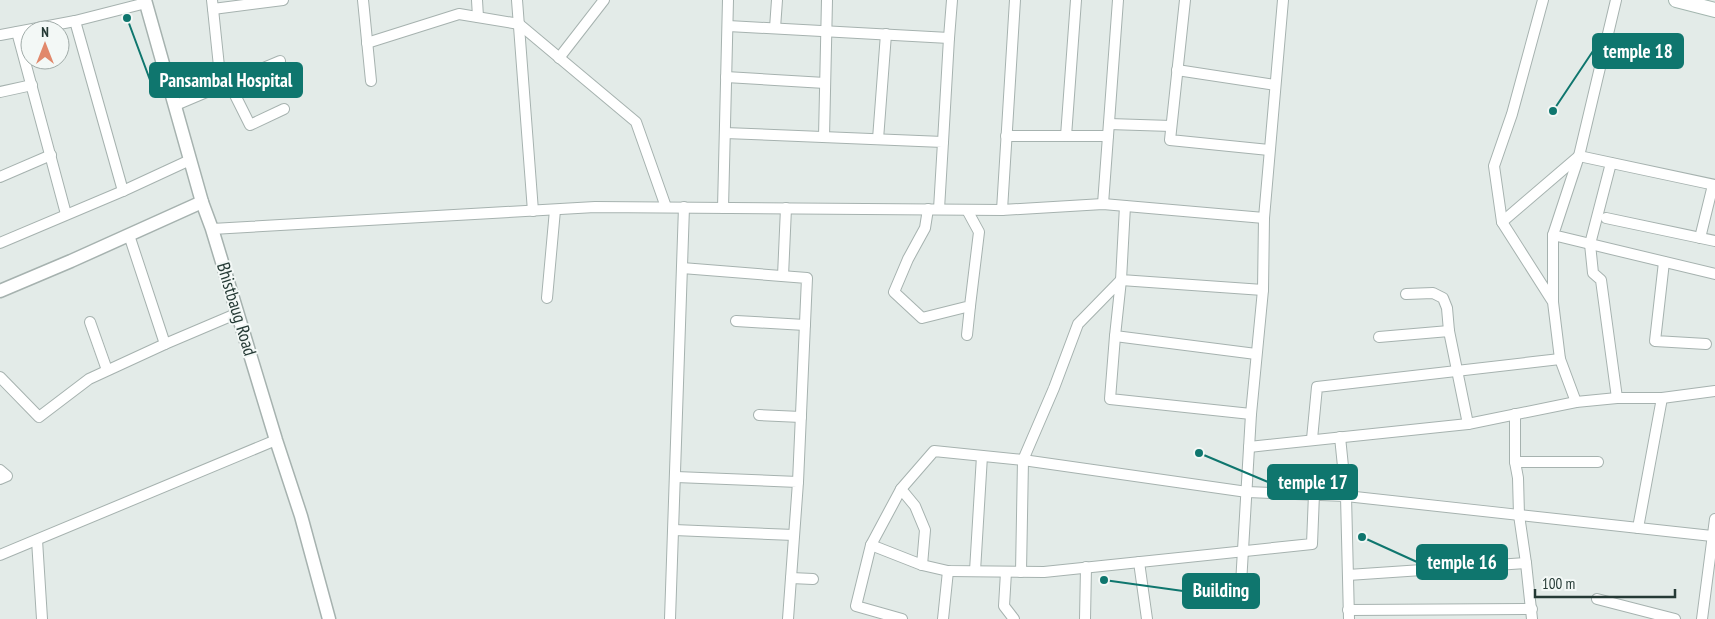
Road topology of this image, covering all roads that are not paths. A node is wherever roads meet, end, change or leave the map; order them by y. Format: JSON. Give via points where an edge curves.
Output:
{"nodes":[{"id":1,"x":283,"y":0,"type":"edge"},
{"id":2,"x":363,"y":0,"type":"edge"},
{"id":3,"x":477,"y":0,"type":"edge"},
{"id":4,"x":517,"y":0,"type":"edge"},
{"id":5,"x":604,"y":0,"type":"edge"},
{"id":6,"x":728,"y":0,"type":"edge"},
{"id":7,"x":777,"y":0,"type":"edge"},
{"id":8,"x":826,"y":0,"type":"edge"},
{"id":9,"x":952,"y":0,"type":"edge"},
{"id":10,"x":1016,"y":0,"type":"edge"},
{"id":11,"x":1076,"y":0,"type":"edge"},
{"id":12,"x":1118,"y":0,"type":"edge"},
{"id":13,"x":1185,"y":0,"type":"edge"},
{"id":14,"x":1283,"y":0,"type":"edge"},
{"id":15,"x":1543,"y":0,"type":"edge"},
{"id":16,"x":1616,"y":0,"type":"edge"},
{"id":17,"x":1676,"y":0,"type":"edge"},
{"id":18,"x":146,"y":1,"type":"edge"},
{"id":19,"x":213,"y":5,"type":"edge"},
{"id":20,"x":1715,"y":10,"type":"edge"},
{"id":21,"x":478,"y":17,"type":"junction"},
{"id":22,"x":75,"y":21,"type":"junction"},
{"id":23,"x":519,"y":24,"type":"junction"},
{"id":24,"x":728,"y":26,"type":"junction"},
{"id":25,"x":775,"y":28,"type":"junction"},
{"id":26,"x":17,"y":32,"type":"junction"},
{"id":27,"x":826,"y":32,"type":"junction"},
{"id":28,"x":886,"y":34,"type":"junction"},
{"id":29,"x":0,"y":35,"type":"edge"},
{"id":30,"x":949,"y":38,"type":"junction"},
{"id":31,"x":367,"y":43,"type":"junction"},
{"id":32,"x":559,"y":58,"type":"junction"},
{"id":33,"x":280,"y":61,"type":"dead end"},
{"id":34,"x":1177,"y":70,"type":"junction"},
{"id":35,"x":726,"y":77,"type":"junction"},
{"id":36,"x":371,"y":81,"type":"dead end"},
{"id":37,"x":825,"y":83,"type":"junction"},
{"id":38,"x":225,"y":84,"type":"junction"},
{"id":39,"x":32,"y":85,"type":"junction"},
{"id":40,"x":1275,"y":85,"type":"junction"},
{"id":41,"x":0,"y":92,"type":"edge"},
{"id":42,"x":176,"y":105,"type":"junction"},
{"id":43,"x":284,"y":109,"type":"dead end"},
{"id":44,"x":1109,"y":124,"type":"junction"},
{"id":45,"x":1171,"y":126,"type":"junction"},
{"id":46,"x":725,"y":133,"type":"junction"},
{"id":47,"x":1006,"y":136,"type":"junction"},
{"id":48,"x":1066,"y":136,"type":"junction"},
{"id":49,"x":1108,"y":136,"type":"junction"},
{"id":50,"x":824,"y":137,"type":"junction"},
{"id":51,"x":878,"y":139,"type":"junction"},
{"id":52,"x":943,"y":142,"type":"junction"},
{"id":53,"x":1269,"y":150,"type":"junction"},
{"id":54,"x":51,"y":155,"type":"junction"},
{"id":55,"x":1579,"y":156,"type":"junction"},
{"id":56,"x":190,"y":160,"type":"junction"},
{"id":57,"x":1611,"y":163,"type":"junction"},
{"id":58,"x":0,"y":177,"type":"edge"},
{"id":59,"x":1714,"y":185,"type":"edge"},
{"id":60,"x":123,"y":190,"type":"junction"},
{"id":61,"x":202,"y":202,"type":"junction"},
{"id":62,"x":1102,"y":204,"type":"junction"},
{"id":63,"x":1125,"y":206,"type":"junction"},
{"id":64,"x":666,"y":207,"type":"junction"},
{"id":65,"x":684,"y":207,"type":"junction"},
{"id":66,"x":723,"y":208,"type":"junction"},
{"id":67,"x":786,"y":208,"type":"junction"},
{"id":68,"x":928,"y":209,"type":"junction"},
{"id":69,"x":939,"y":209,"type":"junction"},
{"id":70,"x":555,"y":210,"type":"junction"},
{"id":71,"x":967,"y":210,"type":"junction"},
{"id":72,"x":1002,"y":210,"type":"junction"},
{"id":73,"x":533,"y":211,"type":"junction"},
{"id":74,"x":66,"y":214,"type":"junction"},
{"id":75,"x":1264,"y":218,"type":"junction"},
{"id":76,"x":1606,"y":218,"type":"dead end"},
{"id":77,"x":1502,"y":222,"type":"junction"},
{"id":78,"x":212,"y":229,"type":"junction"},
{"id":79,"x":129,"y":235,"type":"junction"},
{"id":80,"x":1553,"y":235,"type":"junction"},
{"id":81,"x":1700,"y":238,"type":"junction"},
{"id":82,"x":1715,"y":241,"type":"edge"},
{"id":83,"x":0,"y":243,"type":"edge"},
{"id":84,"x":1590,"y":244,"type":"junction"},
{"id":85,"x":1664,"y":262,"type":"junction"},
{"id":86,"x":682,"y":268,"type":"junction"},
{"id":87,"x":1715,"y":274,"type":"edge"},
{"id":88,"x":783,"y":276,"type":"junction"},
{"id":89,"x":1121,"y":280,"type":"junction"},
{"id":90,"x":1263,"y":290,"type":"junction"},
{"id":91,"x":0,"y":291,"type":"edge"},
{"id":92,"x":1406,"y":294,"type":"dead end"},
{"id":93,"x":547,"y":298,"type":"dead end"},
{"id":94,"x":1553,"y":302,"type":"junction"},
{"id":95,"x":970,"y":306,"type":"junction"},
{"id":96,"x":238,"y":313,"type":"junction"},
{"id":97,"x":736,"y":321,"type":"dead end"},
{"id":98,"x":90,"y":322,"type":"dead end"},
{"id":99,"x":804,"y":325,"type":"junction"},
{"id":100,"x":1449,"y":331,"type":"junction"},
{"id":101,"x":967,"y":335,"type":"dead end"},
{"id":102,"x":1115,"y":336,"type":"junction"},
{"id":103,"x":1379,"y":337,"type":"dead end"},
{"id":104,"x":165,"y":344,"type":"junction"},
{"id":105,"x":1706,"y":344,"type":"dead end"},
{"id":106,"x":1256,"y":354,"type":"junction"},
{"id":107,"x":1560,"y":359,"type":"junction"},
{"id":108,"x":107,"y":370,"type":"junction"},
{"id":109,"x":1458,"y":371,"type":"junction"},
{"id":110,"x":0,"y":377,"type":"edge"},
{"id":111,"x":1715,"y":392,"type":"edge"},
{"id":112,"x":1617,"y":398,"type":"junction"},
{"id":113,"x":1662,"y":398,"type":"junction"},
{"id":114,"x":1576,"y":402,"type":"junction"},
{"id":115,"x":1251,"y":414,"type":"junction"},
{"id":116,"x":1515,"y":414,"type":"junction"},
{"id":117,"x":759,"y":415,"type":"dead end"},
{"id":118,"x":801,"y":417,"type":"junction"},
{"id":119,"x":1468,"y":424,"type":"junction"},
{"id":120,"x":1340,"y":437,"type":"junction"},
{"id":121,"x":1312,"y":439,"type":"junction"},
{"id":122,"x":276,"y":440,"type":"junction"},
{"id":123,"x":1249,"y":447,"type":"junction"},
{"id":124,"x":982,"y":456,"type":"junction"},
{"id":125,"x":1023,"y":460,"type":"junction"},
{"id":126,"x":1515,"y":462,"type":"junction"},
{"id":127,"x":1598,"y":462,"type":"dead end"},
{"id":128,"x":0,"y":470,"type":"edge"},
{"id":129,"x":676,"y":477,"type":"junction"},
{"id":130,"x":0,"y":479,"type":"edge"},
{"id":131,"x":798,"y":482,"type":"junction"},
{"id":132,"x":902,"y":489,"type":"junction"},
{"id":133,"x":1247,"y":492,"type":"junction"},
{"id":134,"x":1314,"y":494,"type":"junction"},
{"id":135,"x":1346,"y":496,"type":"junction"},
{"id":136,"x":1518,"y":515,"type":"junction"},
{"id":137,"x":1715,"y":519,"type":"edge"},
{"id":138,"x":1638,"y":528,"type":"junction"},
{"id":139,"x":674,"y":530,"type":"junction"},
{"id":140,"x":794,"y":535,"type":"junction"},
{"id":141,"x":1712,"y":536,"type":"junction"},
{"id":142,"x":37,"y":540,"type":"junction"},
{"id":143,"x":871,"y":545,"type":"junction"},
{"id":144,"x":1243,"y":551,"type":"junction"},
{"id":145,"x":0,"y":555,"type":"edge"},
{"id":146,"x":1139,"y":562,"type":"junction"},
{"id":147,"x":1526,"y":563,"type":"junction"},
{"id":148,"x":922,"y":566,"type":"junction"},
{"id":149,"x":1086,"y":567,"type":"junction"},
{"id":150,"x":948,"y":571,"type":"junction"},
{"id":151,"x":975,"y":571,"type":"junction"},
{"id":152,"x":1006,"y":572,"type":"junction"},
{"id":153,"x":1021,"y":572,"type":"junction"},
{"id":154,"x":1348,"y":575,"type":"junction"},
{"id":155,"x":791,"y":578,"type":"junction"},
{"id":156,"x":813,"y":579,"type":"dead end"},
{"id":157,"x":1597,"y":599,"type":"dead end"},
{"id":158,"x":1240,"y":601,"type":"dead end"},
{"id":159,"x":1349,"y":614,"type":"edge"},
{"id":160,"x":1532,"y":614,"type":"edge"},
{"id":161,"x":42,"y":619,"type":"edge"},
{"id":162,"x":329,"y":619,"type":"edge"},
{"id":163,"x":670,"y":619,"type":"edge"},
{"id":164,"x":788,"y":619,"type":"edge"},
{"id":165,"x":902,"y":619,"type":"edge"},
{"id":166,"x":943,"y":619,"type":"edge"},
{"id":167,"x":1014,"y":619,"type":"edge"},
{"id":168,"x":1085,"y":619,"type":"edge"},
{"id":169,"x":1147,"y":619,"type":"edge"},
{"id":170,"x":1675,"y":619,"type":"edge"},
{"id":171,"x":1702,"y":619,"type":"edge"}],
"edges":[{"from":1,"to":19,"type":"street"},
{"from":2,"to":31,"type":"street"},
{"from":3,"to":21,"type":"street"},
{"from":4,"to":23,"type":"street"},
{"from":5,"to":32,"type":"street"},
{"from":6,"to":24,"type":"street"},
{"from":7,"to":25,"type":"street"},
{"from":8,"to":27,"type":"street"},
{"from":9,"to":30,"type":"street"},
{"from":10,"to":47,"type":"street"},
{"from":11,"to":48,"type":"street"},
{"from":12,"to":44,"type":"street"},
{"from":13,"to":34,"type":"street"},
{"from":14,"to":40,"type":"street"},
{"from":15,"to":77,"type":"street","via":[[1512,114],[1494,166]]},
{"from":16,"to":55,"type":"street"},
{"from":17,"to":20,"type":"main road"},
{"from":18,"to":22,"type":"street"},
{"from":18,"to":42,"type":"street","name":"Bhistbaug Road"},
{"from":19,"to":38,"type":"street","via":[[220,71]]},
{"from":21,"to":23,"type":"street"},
{"from":21,"to":31,"type":"street","via":[[460,14]]},
{"from":22,"to":26,"type":"street"},
{"from":22,"to":60,"type":"street"},
{"from":23,"to":32,"type":"street"},
{"from":23,"to":73,"type":"street"},
{"from":24,"to":25,"type":"street"},
{"from":24,"to":35,"type":"street"},
{"from":25,"to":27,"type":"street"},
{"from":26,"to":29,"type":"street"},
{"from":26,"to":39,"type":"street"},
{"from":27,"to":28,"type":"street"},
{"from":27,"to":37,"type":"street"},
{"from":28,"to":30,"type":"street"},
{"from":28,"to":51,"type":"street"},
{"from":30,"to":52,"type":"street"},
{"from":31,"to":36,"type":"street"},
{"from":32,"to":64,"type":"street","via":[[636,122]]},
{"from":33,"to":38,"type":"street"},
{"from":34,"to":40,"type":"street"},
{"from":34,"to":45,"type":"street"},
{"from":35,"to":37,"type":"street"},
{"from":35,"to":46,"type":"street"},
{"from":37,"to":50,"type":"street"},
{"from":38,"to":42,"type":"street"},
{"from":38,"to":43,"type":"street","via":[[250,125]]},
{"from":39,"to":41,"type":"street"},
{"from":39,"to":54,"type":"street"},
{"from":40,"to":53,"type":"street"},
{"from":42,"to":56,"type":"street","name":"Bhistbaug Road"},
{"from":44,"to":45,"type":"street"},
{"from":44,"to":49,"type":"street"},
{"from":45,"to":53,"type":"street","via":[[1170,140]]},
{"from":46,"to":50,"type":"street"},
{"from":46,"to":66,"type":"street"},
{"from":47,"to":48,"type":"street"},
{"from":47,"to":72,"type":"street"},
{"from":48,"to":49,"type":"street"},
{"from":49,"to":62,"type":"street"},
{"from":50,"to":51,"type":"street"},
{"from":51,"to":52,"type":"street"},
{"from":52,"to":69,"type":"street"},
{"from":53,"to":75,"type":"street"},
{"from":54,"to":58,"type":"street"},
{"from":54,"to":74,"type":"street"},
{"from":55,"to":57,"type":"street"},
{"from":55,"to":77,"type":"street"},
{"from":55,"to":80,"type":"street"},
{"from":56,"to":60,"type":"street"},
{"from":56,"to":61,"type":"street","name":"Bhistbaug Road"},
{"from":57,"to":59,"type":"street"},
{"from":57,"to":84,"type":"street"},
{"from":59,"to":81,"type":"street"},
{"from":60,"to":74,"type":"street"},
{"from":61,"to":78,"type":"street","name":"Bhistbaug Road"},
{"from":61,"to":79,"type":"street"},
{"from":62,"to":63,"type":"street"},
{"from":62,"to":72,"type":"street"},
{"from":63,"to":75,"type":"street"},
{"from":63,"to":89,"type":"street"},
{"from":64,"to":65,"type":"street"},
{"from":64,"to":70,"type":"street"},
{"from":65,"to":66,"type":"street"},
{"from":65,"to":86,"type":"street"},
{"from":66,"to":67,"type":"street"},
{"from":67,"to":68,"type":"street"},
{"from":67,"to":88,"type":"street"},
{"from":68,"to":69,"type":"street"},
{"from":68,"to":95,"type":"street","via":[[925,228],[894,292],[922,318]]},
{"from":69,"to":71,"type":"street"},
{"from":70,"to":73,"type":"street"},
{"from":70,"to":93,"type":"street"},
{"from":71,"to":72,"type":"street"},
{"from":71,"to":95,"type":"street","via":[[979,232]]},
{"from":73,"to":78,"type":"street"},
{"from":74,"to":83,"type":"street"},
{"from":75,"to":90,"type":"street"},
{"from":76,"to":81,"type":"street"},
{"from":77,"to":94,"type":"street"},
{"from":78,"to":96,"type":"street","name":"Bhistbaug Road"},
{"from":79,"to":91,"type":"street"},
{"from":79,"to":104,"type":"street"},
{"from":80,"to":84,"type":"street"},
{"from":80,"to":94,"type":"street"},
{"from":81,"to":82,"type":"street"},
{"from":84,"to":85,"type":"street"},
{"from":84,"to":112,"type":"street","via":[[1593,273],[1601,280]]},
{"from":85,"to":87,"type":"street"},
{"from":85,"to":105,"type":"street","via":[[1655,341]]},
{"from":86,"to":88,"type":"street"},
{"from":86,"to":129,"type":"street"},
{"from":88,"to":99,"type":"street","via":[[807,278]]},
{"from":89,"to":90,"type":"street"},
{"from":89,"to":102,"type":"street"},
{"from":89,"to":125,"type":"street","via":[[1078,324]]},
{"from":90,"to":106,"type":"street"},
{"from":92,"to":100,"type":"street","via":[[1433,293],[1443,298]]},
{"from":94,"to":107,"type":"street"},
{"from":95,"to":101,"type":"street"},
{"from":96,"to":104,"type":"street"},
{"from":96,"to":122,"type":"street","name":"Bhistbaug Road"},
{"from":97,"to":99,"type":"street"},
{"from":98,"to":108,"type":"street"},
{"from":99,"to":118,"type":"street"},
{"from":100,"to":103,"type":"street"},
{"from":100,"to":109,"type":"street"},
{"from":102,"to":106,"type":"street"},
{"from":102,"to":115,"type":"street","via":[[1110,398]]},
{"from":104,"to":108,"type":"street"},
{"from":106,"to":115,"type":"street"},
{"from":107,"to":109,"type":"street"},
{"from":107,"to":114,"type":"street"},
{"from":108,"to":110,"type":"street","via":[[89,378],[39,417]]},
{"from":109,"to":119,"type":"street"},
{"from":109,"to":121,"type":"street","via":[[1317,387]]},
{"from":111,"to":113,"type":"street"},
{"from":112,"to":113,"type":"street"},
{"from":112,"to":114,"type":"street"},
{"from":113,"to":138,"type":"street"},
{"from":114,"to":116,"type":"street"},
{"from":115,"to":123,"type":"street"},
{"from":116,"to":119,"type":"street"},
{"from":116,"to":126,"type":"street"},
{"from":117,"to":118,"type":"street"},
{"from":118,"to":131,"type":"street"},
{"from":119,"to":120,"type":"street"},
{"from":120,"to":121,"type":"street"},
{"from":120,"to":135,"type":"street"},
{"from":121,"to":123,"type":"street"},
{"from":122,"to":142,"type":"street"},
{"from":122,"to":162,"type":"street","name":"Bhistbaug Road"},
{"from":123,"to":133,"type":"street"},
{"from":124,"to":125,"type":"street"},
{"from":124,"to":132,"type":"street","via":[[934,451]]},
{"from":124,"to":151,"type":"street"},
{"from":125,"to":133,"type":"street"},
{"from":125,"to":153,"type":"street"},
{"from":126,"to":127,"type":"street"},
{"from":126,"to":136,"type":"street"},
{"from":128,"to":130,"type":"street","via":[[7,476]]},
{"from":129,"to":131,"type":"street"},
{"from":129,"to":139,"type":"street"},
{"from":131,"to":140,"type":"street"},
{"from":132,"to":143,"type":"street"},
{"from":132,"to":148,"type":"street","via":[[915,506],[925,530]]},
{"from":133,"to":134,"type":"street"},
{"from":133,"to":144,"type":"street"},
{"from":134,"to":135,"type":"street"},
{"from":134,"to":144,"type":"street","via":[[1312,544]]},
{"from":135,"to":136,"type":"street"},
{"from":135,"to":154,"type":"street"},
{"from":136,"to":138,"type":"street"},
{"from":136,"to":147,"type":"street"},
{"from":137,"to":141,"type":"street"},
{"from":138,"to":141,"type":"street"},
{"from":139,"to":140,"type":"street"},
{"from":139,"to":163,"type":"street"},
{"from":140,"to":155,"type":"street"},
{"from":141,"to":171,"type":"street"},
{"from":142,"to":145,"type":"street"},
{"from":142,"to":161,"type":"street"},
{"from":143,"to":148,"type":"street"},
{"from":143,"to":165,"type":"street","via":[[856,606]]},
{"from":144,"to":146,"type":"street"},
{"from":144,"to":158,"type":"street"},
{"from":146,"to":149,"type":"street"},
{"from":146,"to":169,"type":"street"},
{"from":147,"to":154,"type":"street"},
{"from":147,"to":160,"type":"street"},
{"from":148,"to":150,"type":"street"},
{"from":149,"to":153,"type":"street"},
{"from":149,"to":168,"type":"street"},
{"from":150,"to":151,"type":"street"},
{"from":150,"to":166,"type":"street"},
{"from":151,"to":152,"type":"street"},
{"from":152,"to":153,"type":"street"},
{"from":152,"to":167,"type":"street","via":[[1004,606]]},
{"from":154,"to":159,"type":"street"},
{"from":155,"to":156,"type":"street"},
{"from":155,"to":164,"type":"street"},
{"from":157,"to":170,"type":"street"},
{"from":159,"to":160,"type":"street"}]}
